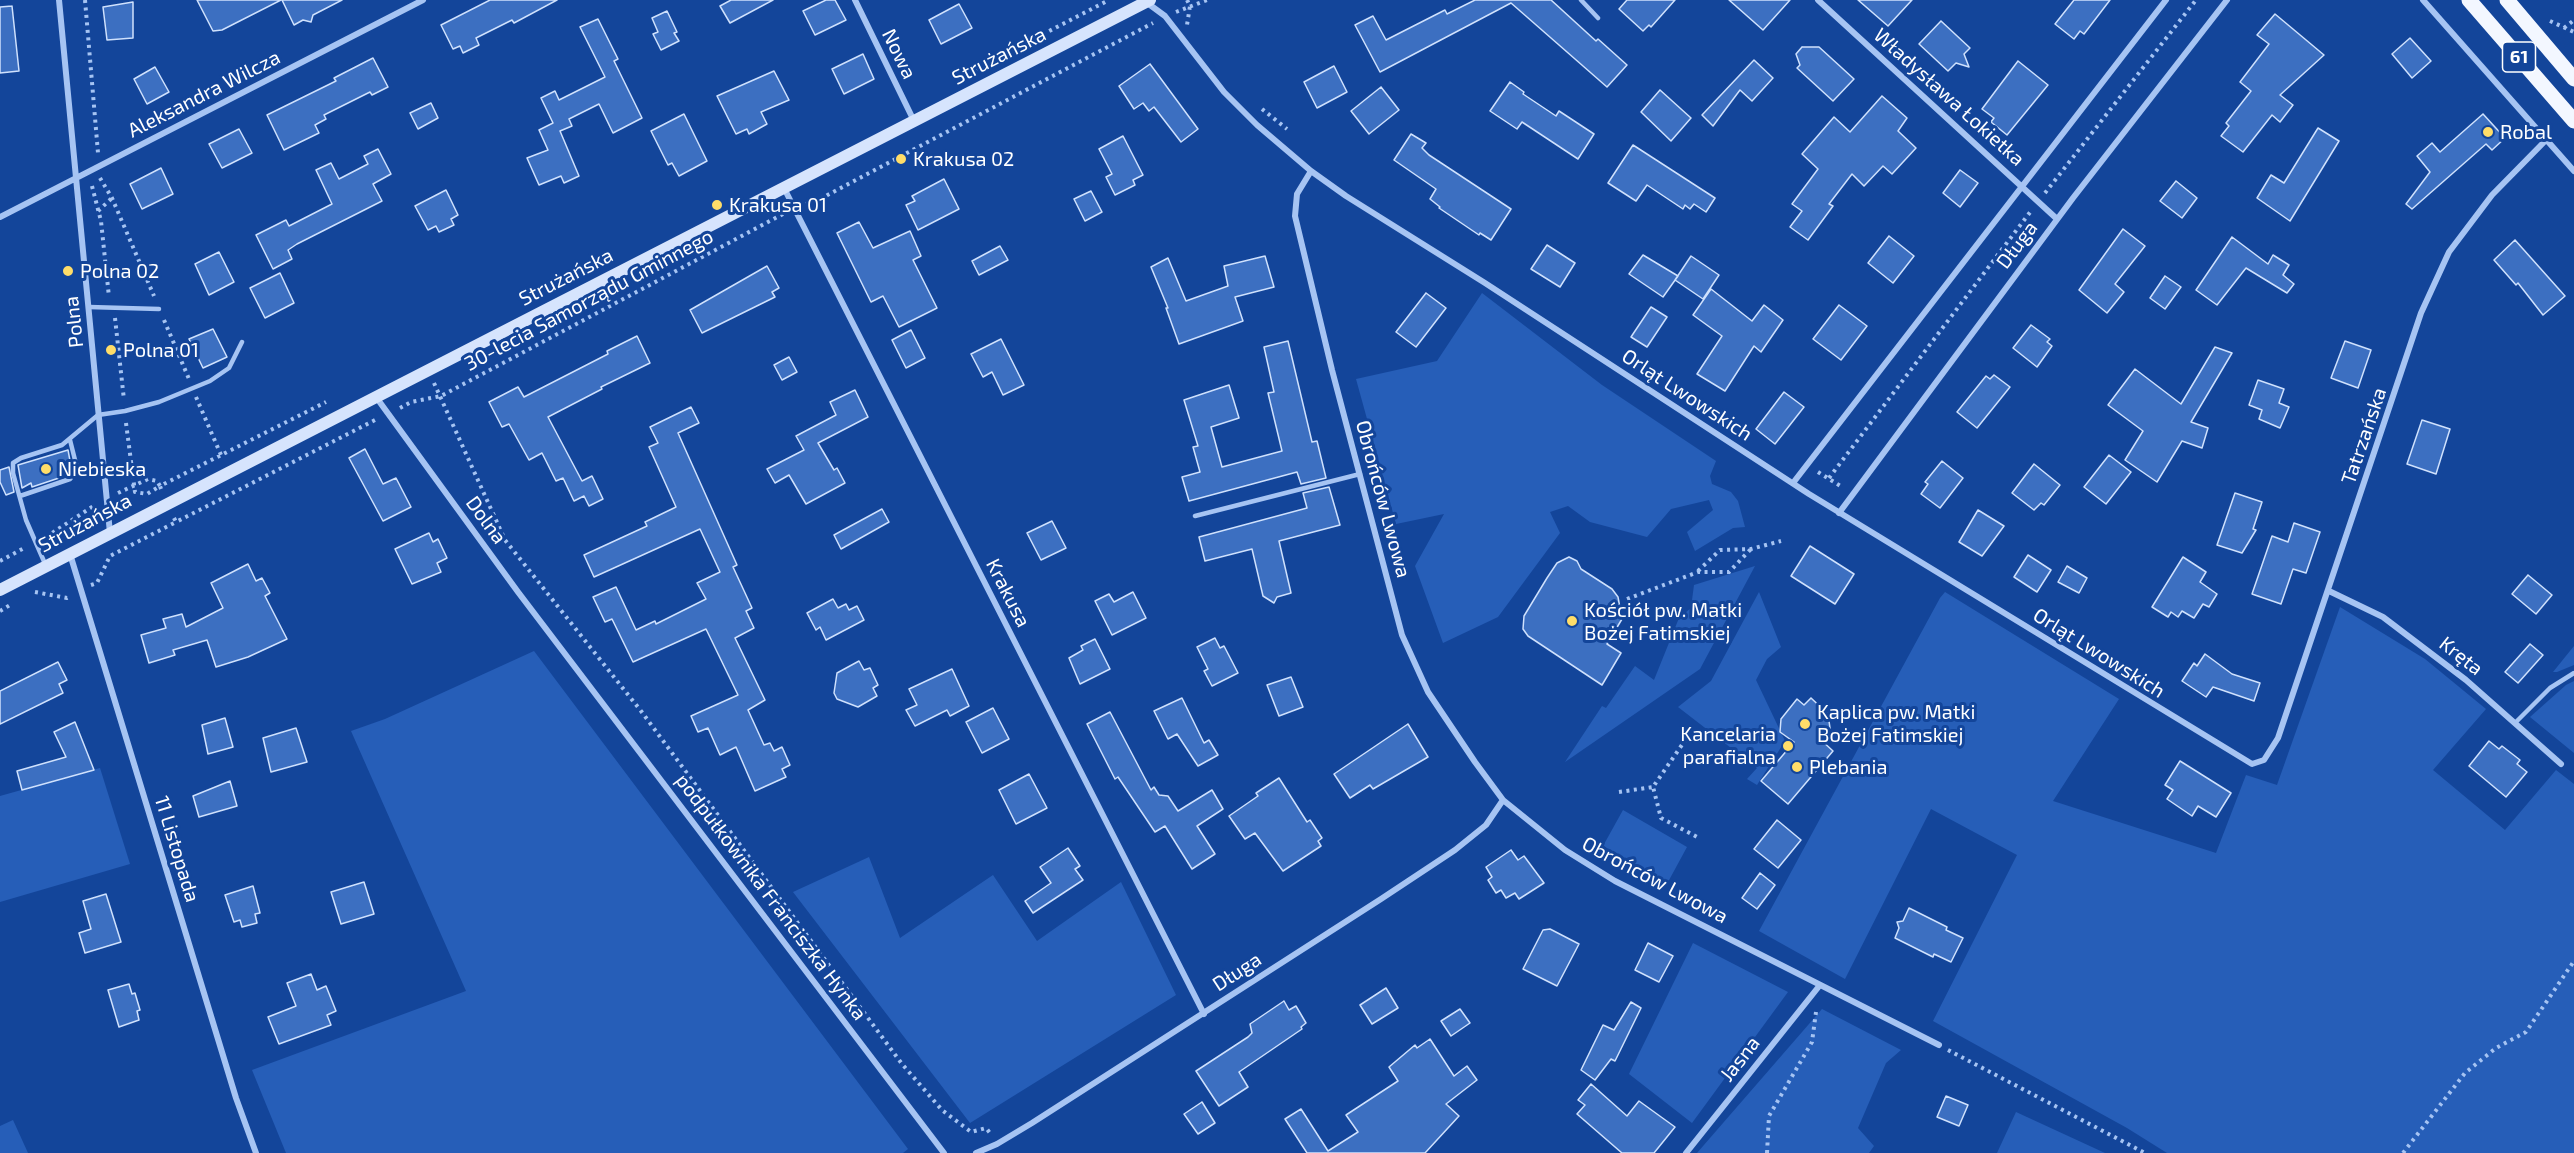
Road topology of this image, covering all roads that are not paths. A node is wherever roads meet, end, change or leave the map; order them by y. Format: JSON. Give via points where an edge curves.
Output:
{"nodes":[{"id":1,"x":59,"y":0,"type":"edge"},
{"id":2,"x":423,"y":0,"type":"edge"},
{"id":3,"x":855,"y":0,"type":"edge"},
{"id":4,"x":1581,"y":0,"type":"edge"},
{"id":5,"x":1818,"y":0,"type":"edge"},
{"id":6,"x":2166,"y":0,"type":"edge"},
{"id":7,"x":2227,"y":0,"type":"edge"},
{"id":8,"x":2423,"y":0,"type":"edge"},
{"id":9,"x":2469,"y":0,"type":"edge"},
{"id":10,"x":2507,"y":0,"type":"edge"},
{"id":11,"x":1147,"y":1,"type":"edge"},
{"id":12,"x":1598,"y":18,"type":"dead end"},
{"id":13,"x":2574,"y":79,"type":"edge"},
{"id":14,"x":2574,"y":120,"type":"edge"},
{"id":15,"x":915,"y":122,"type":"junction"},
{"id":16,"x":2547,"y":139,"type":"junction"},
{"id":17,"x":1311,"y":171,"type":"junction"},
{"id":18,"x":2574,"y":171,"type":"edge"},
{"id":19,"x":75,"y":179,"type":"junction"},
{"id":20,"x":2023,"y":187,"type":"junction"},
{"id":21,"x":784,"y":188,"type":"junction"},
{"id":22,"x":0,"y":217,"type":"edge"},
{"id":23,"x":2057,"y":219,"type":"junction"},
{"id":24,"x":89,"y":307,"type":"junction"},
{"id":25,"x":159,"y":309,"type":"dead end"},
{"id":26,"x":242,"y":342,"type":"dead end"},
{"id":27,"x":376,"y":397,"type":"junction"},
{"id":28,"x":98,"y":415,"type":"junction"},
{"id":29,"x":70,"y":440,"type":"junction"},
{"id":30,"x":1360,"y":474,"type":"junction"},
{"id":31,"x":1793,"y":483,"type":"junction"},
{"id":32,"x":20,"y":496,"type":"junction"},
{"id":33,"x":1839,"y":513,"type":"junction"},
{"id":34,"x":1195,"y":516,"type":"dead end"},
{"id":35,"x":110,"y":533,"type":"junction"},
{"id":36,"x":70,"y":554,"type":"junction"},
{"id":37,"x":46,"y":566,"type":"junction"},
{"id":38,"x":0,"y":590,"type":"edge"},
{"id":39,"x":2329,"y":591,"type":"junction"},
{"id":40,"x":571,"y":661,"type":"joint"},
{"id":41,"x":2574,"y":672,"type":"edge"},
{"id":42,"x":2515,"y":723,"type":"junction"},
{"id":43,"x":2252,"y":764,"type":"joint"},
{"id":44,"x":2561,"y":764,"type":"dead end"},
{"id":45,"x":1503,"y":801,"type":"junction"},
{"id":46,"x":1820,"y":985,"type":"junction"},
{"id":47,"x":1204,"y":1014,"type":"junction"},
{"id":48,"x":1939,"y":1045,"type":"road end"},
{"id":49,"x":256,"y":1153,"type":"edge"},
{"id":50,"x":944,"y":1153,"type":"edge"},
{"id":51,"x":976,"y":1153,"type":"edge"},
{"id":52,"x":1686,"y":1153,"type":"edge"}],
"edges":[{"from":1,"to":19,"type":"street","name":"Polna"},
{"from":2,"to":19,"type":"street","name":"Aleksandra Wilcza"},
{"from":3,"to":15,"type":"street","name":"Nowa"},
{"from":4,"to":12,"type":"lane"},
{"from":5,"to":20,"type":"street","name":"Władysława Łokietka"},
{"from":6,"to":20,"type":"street","name":"Długa"},
{"from":7,"to":23,"type":"street","name":"Długa"},
{"from":8,"to":16,"type":"street"},
{"from":9,"to":14,"type":"main road","number":"61"},
{"from":10,"to":13,"type":"main road","number":"61"},
{"from":11,"to":15,"type":"main road","name":"Strużańska"},
{"from":11,"to":17,"type":"street","name":"Orląt Lwowskich","via":[[1165,16],[1224,92]]},
{"from":15,"to":21,"type":"main road","name":"Strużańska"},
{"from":16,"to":18,"type":"street"},
{"from":16,"to":39,"type":"street","name":"Tatrzańska","via":[[2492,195],[2449,252],[2421,314]]},
{"from":17,"to":30,"type":"street","name":"Obrońców Lwowa","via":[[1297,194],[1295,216]]},
{"from":17,"to":31,"type":"street","name":"Orląt Lwowskich"},
{"from":19,"to":22,"type":"street","name":"Aleksandra Wilcza"},
{"from":19,"to":24,"type":"street","name":"Polna"},
{"from":20,"to":23,"type":"street","name":"Władysława Łokietka"},
{"from":20,"to":31,"type":"street","name":"Długa"},
{"from":21,"to":27,"type":"main road","name":"Strużańska"},
{"from":21,"to":47,"type":"street","name":"Krakusa"},
{"from":23,"to":33,"type":"street","name":"Długa"},
{"from":24,"to":25,"type":"lane"},
{"from":24,"to":28,"type":"street","name":"Polna"},
{"from":26,"to":28,"type":"lane","via":[[230,368],[210,381],[159,402]]},
{"from":27,"to":35,"type":"main road","name":"Strużańska"},
{"from":27,"to":40,"type":"street","name":"Dolna"},
{"from":28,"to":29,"type":"lane"},
{"from":28,"to":35,"type":"street","name":"Polna"},
{"from":29,"to":32,"type":"lane","via":[[76,464],[70,479]]},
{"from":29,"to":32,"type":"lane","via":[[13,463]]},
{"from":30,"to":34,"type":"lane"},
{"from":30,"to":45,"type":"street","name":"Obrońców Lwowa","via":[[1402,635],[1428,692]]},
{"from":31,"to":33,"type":"street","name":"Orląt Lwowskich"},
{"from":32,"to":37,"type":"lane"},
{"from":33,"to":43,"type":"street","name":"Orląt Lwowskich"},
{"from":35,"to":36,"type":"main road","name":"Strużańska"},
{"from":36,"to":37,"type":"main road","name":"Strużańska"},
{"from":36,"to":49,"type":"street","name":"11 Listopada"},
{"from":37,"to":38,"type":"main road","name":"Strużańska"},
{"from":39,"to":42,"type":"street","name":"Kręta","via":[[2383,617]]},
{"from":39,"to":43,"type":"street","name":"Tatrzańska","via":[[2278,738],[2264,760]]},
{"from":40,"to":50,"type":"street","name":"podpułkownika Franciszka Hynka"},
{"from":41,"to":42,"type":"lane","via":[[2550,687]]},
{"from":42,"to":44,"type":"street","name":"Kręta"},
{"from":45,"to":46,"type":"street","name":"Obrońców Lwowa","via":[[1565,850],[1615,881]]},
{"from":45,"to":47,"type":"street","name":"Długa","via":[[1486,825],[1455,850]]},
{"from":46,"to":48,"type":"street","name":"Obrońców Lwowa"},
{"from":46,"to":52,"type":"street","name":"Jasna"},
{"from":47,"to":51,"type":"street","name":"Długa","via":[[997,1144]]}]}
